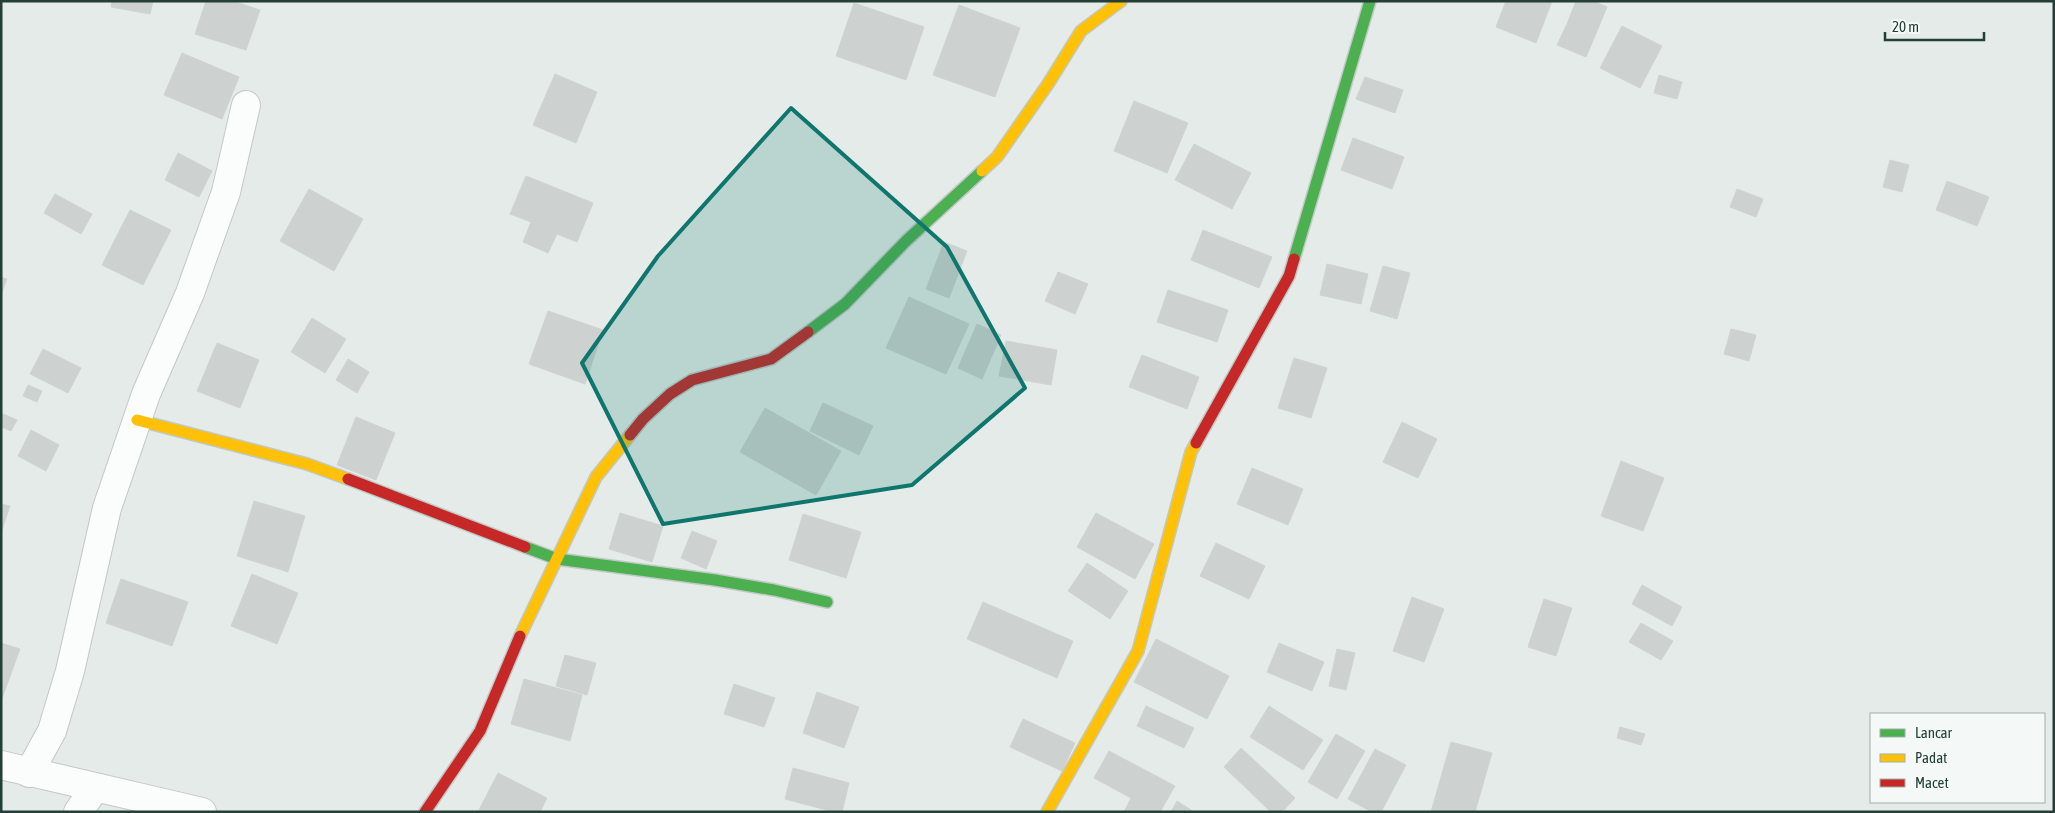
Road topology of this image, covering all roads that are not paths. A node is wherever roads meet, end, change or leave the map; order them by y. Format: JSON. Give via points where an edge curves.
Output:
{"nodes":[{"id":1,"x":1122,"y":1,"type":"edge"},
{"id":2,"x":1370,"y":1,"type":"edge"},
{"id":3,"x":246,"y":105,"type":"dead end"},
{"id":4,"x":137,"y":420,"type":"junction"},
{"id":5,"x":557,"y":559,"type":"junction"},
{"id":6,"x":827,"y":602,"type":"dead end"},
{"id":7,"x":1,"y":765,"type":"edge"},
{"id":8,"x":29,"y":773,"type":"junction"},
{"id":9,"x":96,"y":787,"type":"junction"},
{"id":10,"x":78,"y":812,"type":"edge"},
{"id":11,"x":202,"y":812,"type":"edge"},
{"id":12,"x":425,"y":812,"type":"edge"},
{"id":13,"x":1047,"y":812,"type":"edge"}],
"edges":[{"from":1,"to":5,"type":"street","via":[[1081,31],[997,157],[906,241],[845,304],[771,359],[692,380],[642,419],[596,477]]},
{"from":2,"to":13,"type":"street","via":[[1289,276],[1191,452],[1138,651]]},
{"from":3,"to":4,"type":"street","via":[[226,192],[190,294]]},
{"from":4,"to":5,"type":"street","via":[[307,464]]},
{"from":4,"to":8,"type":"street","via":[[107,508],[70,671],[52,731]]},
{"from":5,"to":6,"type":"street","via":[[715,580]]},
{"from":5,"to":12,"type":"street","via":[[480,731]]},
{"from":7,"to":8,"type":"street"},
{"from":8,"to":9,"type":"street"},
{"from":9,"to":10,"type":"street"},
{"from":9,"to":11,"type":"street"}]}
